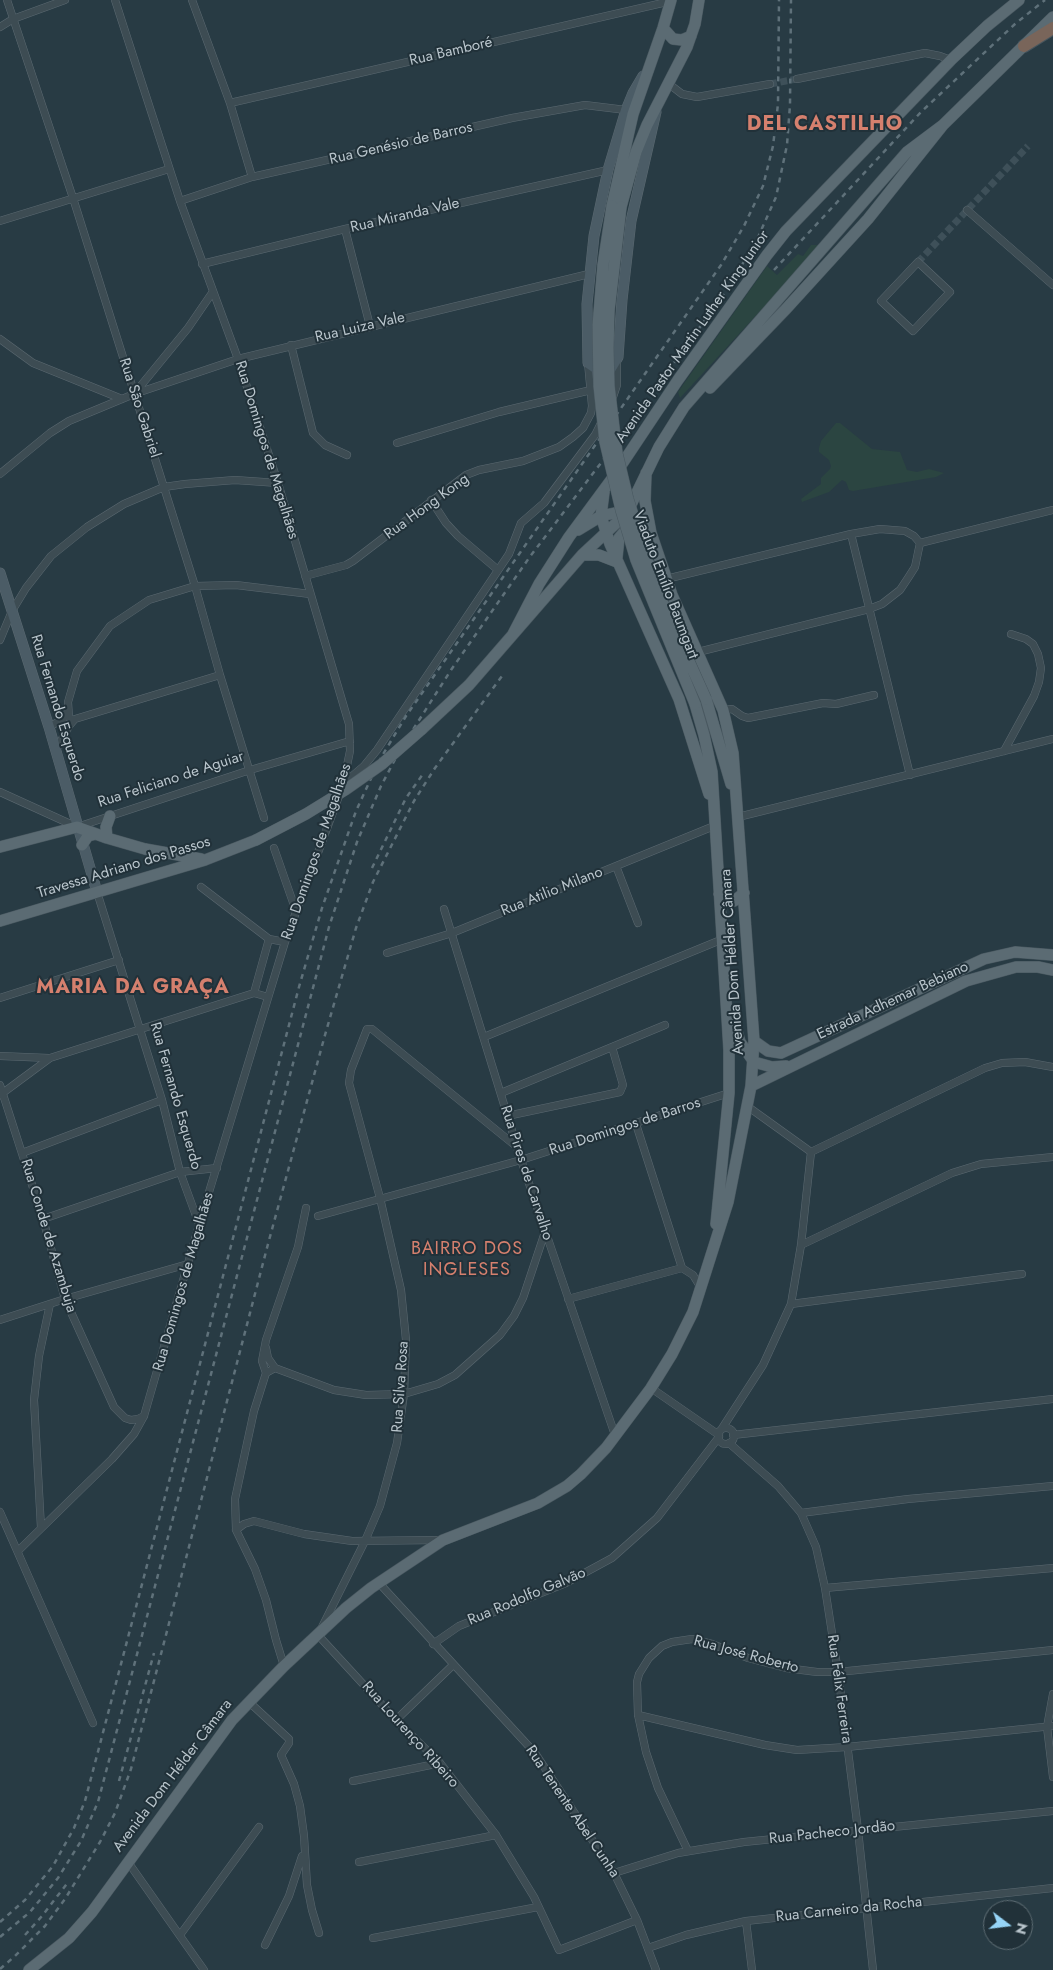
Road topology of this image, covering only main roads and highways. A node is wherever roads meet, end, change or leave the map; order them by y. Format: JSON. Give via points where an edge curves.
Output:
{"nodes":[{"id":1,"x":671,"y":0,"type":"edge"},
{"id":2,"x":690,"y":0,"type":"edge"},
{"id":3,"x":1019,"y":0,"type":"edge"},
{"id":4,"x":699,"y":5,"type":"edge"},
{"id":5,"x":1053,"y":17,"type":"edge"},
{"id":6,"x":664,"y":28,"type":"junction"},
{"id":7,"x":1053,"y":28,"type":"edge"},
{"id":8,"x":691,"y":36,"type":"junction"},
{"id":9,"x":1024,"y":46,"type":"junction"},
{"id":10,"x":616,"y":206,"type":"junction"},
{"id":11,"x":646,"y":473,"type":"junction"},
{"id":12,"x":614,"y":476,"type":"junction"},
{"id":13,"x":606,"y":487,"type":"junction"},
{"id":14,"x":627,"y":513,"type":"junction"},
{"id":15,"x":600,"y":516,"type":"junction"},
{"id":16,"x":606,"y":533,"type":"junction"},
{"id":17,"x":651,"y":533,"type":"junction"},
{"id":18,"x":569,"y":537,"type":"junction"},
{"id":19,"x":582,"y":554,"type":"junction"},
{"id":20,"x":617,"y":562,"type":"junction"},
{"id":21,"x":512,"y":634,"type":"junction"},
{"id":22,"x":500,"y":650,"type":"joint"},
{"id":23,"x":706,"y":698,"type":"joint"},
{"id":24,"x":695,"y":704,"type":"joint"},
{"id":25,"x":735,"y":795,"type":"junction"},
{"id":26,"x":713,"y":808,"type":"junction"},
{"id":27,"x":110,"y":816,"type":"road end"},
{"id":28,"x":101,"y":836,"type":"junction"},
{"id":29,"x":82,"y":845,"type":"road end"},
{"id":30,"x":0,"y":847,"type":"edge"},
{"id":31,"x":205,"y":860,"type":"junction"},
{"id":32,"x":719,"y":894,"type":"junction"},
{"id":33,"x":744,"y":894,"type":"junction"},
{"id":34,"x":0,"y":921,"type":"edge"},
{"id":35,"x":1053,"y":955,"type":"edge"},
{"id":36,"x":725,"y":966,"type":"junction"},
{"id":37,"x":1053,"y":970,"type":"edge"},
{"id":38,"x":754,"y":1041,"type":"junction"},
{"id":39,"x":754,"y":1062,"type":"junction"},
{"id":40,"x":792,"y":1065,"type":"junction"},
{"id":41,"x":751,"y":1086,"type":"junction"},
{"id":42,"x":714,"y":1242,"type":"junction"},
{"id":43,"x":30,"y":1970,"type":"edge"}],
"edges":[{"from":1,"to":6,"type":"main road"},
{"from":2,"to":4,"type":"main road"},
{"from":3,"to":12,"type":"main road","name":"Avenida Pastor Martin Luther King Junior","via":[[951,60],[772,248]]},
{"from":4,"to":8,"type":"main road"},
{"from":5,"to":9,"type":"main road","name":"Avenida Pastor Martin Luther King Junior"},
{"from":6,"to":8,"type":"main road","via":[[673,39]]},
{"from":6,"to":10,"type":"main road","via":[[633,114]]},
{"from":7,"to":9,"type":"highway"},
{"from":8,"to":10,"type":"main road","via":[[636,152]]},
{"from":9,"to":11,"type":"main road","name":"Avenida Pastor Martin Luther King Junior","via":[[943,125],[907,152],[684,407]]},
{"from":10,"to":23,"type":"main road","name":"Viaduto Emílio Baumgart","bridge":true,"via":[[608,339],[609,386],[617,453],[657,590]]},
{"from":10,"to":24,"type":"main road","name":"Viaduto Emílio Baumgart","bridge":true,"via":[[603,265],[598,325],[599,386],[605,442],[636,560]]},
{"from":11,"to":12,"type":"main road","via":[[623,500],[614,494]]},
{"from":11,"to":14,"type":"main road","name":"Avenida Pastor Martin Luther King Junior"},
{"from":11,"to":17,"type":"main road","name":"Avenida Dom Hélder Câmara","via":[[645,501]]},
{"from":12,"to":13,"type":"main road","name":"Avenida Pastor Martin Luther King Junior"},
{"from":13,"to":15,"type":"main road"},
{"from":13,"to":18,"type":"main road","name":"Avenida Pastor Martin Luther King Junior"},
{"from":14,"to":15,"type":"main road","via":[[613,512]]},
{"from":14,"to":16,"type":"main road","name":"Avenida Pastor Martin Luther King Junior"},
{"from":14,"to":17,"type":"main road"},
{"from":15,"to":16,"type":"main road","name":"Avenida Dom Hélder Câmara"},
{"from":15,"to":18,"type":"main road"},
{"from":16,"to":19,"type":"main road","name":"Avenida Pastor Martin Luther King Junior"},
{"from":16,"to":20,"type":"main road","name":"Avenida Dom Hélder Câmara"},
{"from":17,"to":20,"type":"main road","via":[[636,527],[626,531],[617,544]]},
{"from":17,"to":25,"type":"main road","name":"Avenida Dom Hélder Câmara","via":[[666,580],[723,710],[733,753]]},
{"from":18,"to":21,"type":"main road","name":"Avenida Pastor Martin Luther King Junior"},
{"from":19,"to":20,"type":"main road","via":[[599,555]]},
{"from":19,"to":21,"type":"main road","name":"Avenida Pastor Martin Luther King Junior"},
{"from":20,"to":26,"type":"main road","name":"Avenida Dom Hélder Câmara","via":[[680,699]]},
{"from":21,"to":22,"type":"main road","name":"Avenida Pastor Martin Luther King Junior"},
{"from":22,"to":31,"type":"main road","name":"Travessa Adriano dos Passos","bridge":true,"via":[[445,709],[382,764],[324,804],[256,840]]},
{"from":23,"to":25,"type":"main road","name":"Avenida Dom Hélder Câmara"},
{"from":24,"to":26,"type":"main road","name":"Avenida Dom Hélder Câmara","via":[[709,754]]},
{"from":25,"to":33,"type":"main road","name":"Avenida Dom Hélder Câmara"},
{"from":26,"to":32,"type":"main road","name":"Avenida Dom Hélder Câmara"},
{"from":27,"to":28,"type":"main road"},
{"from":28,"to":29,"type":"main road","via":[[88,836]]},
{"from":28,"to":30,"type":"main road","name":"Rua Feliciano de Aguiar","via":[[77,827]]},
{"from":28,"to":31,"type":"main road","via":[[168,855]]},
{"from":31,"to":34,"type":"main road","name":"Travessa Adriano dos Passos"},
{"from":32,"to":33,"type":"main road","via":[[734,902]]},
{"from":32,"to":36,"type":"main road","name":"Avenida Dom Hélder Câmara"},
{"from":33,"to":38,"type":"main road","name":"Avenida Dom Hélder Câmara"},
{"from":35,"to":38,"type":"main road","name":"Estrada Adhemar Bebiano","via":[[1015,952],[984,959],[781,1052],[768,1051]]},
{"from":36,"to":39,"type":"main road","via":[[736,1032]]},
{"from":36,"to":42,"type":"main road","name":"Avenida Dom Hélder Câmara","via":[[729,1093]]},
{"from":37,"to":40,"type":"main road","name":"Estrada Adhemar Bebiano","via":[[1016,967],[966,981]]},
{"from":38,"to":39,"type":"main road","name":"Avenida Dom Hélder Câmara"},
{"from":39,"to":40,"type":"main road","via":[[772,1067]]},
{"from":39,"to":41,"type":"main road","name":"Avenida Dom Hélder Câmara"},
{"from":40,"to":41,"type":"main road","name":"Estrada Adhemar Bebiano"},
{"from":41,"to":42,"type":"main road","name":"Avenida Dom Hélder Câmara","via":[[728,1202]]},
{"from":42,"to":43,"type":"main road","name":"Avenida Dom Hélder Câmara","via":[[701,1288],[682,1335],[651,1388],[581,1474],[524,1509],[443,1540],[362,1595],[284,1666],[224,1729],[82,1924]]}]}
